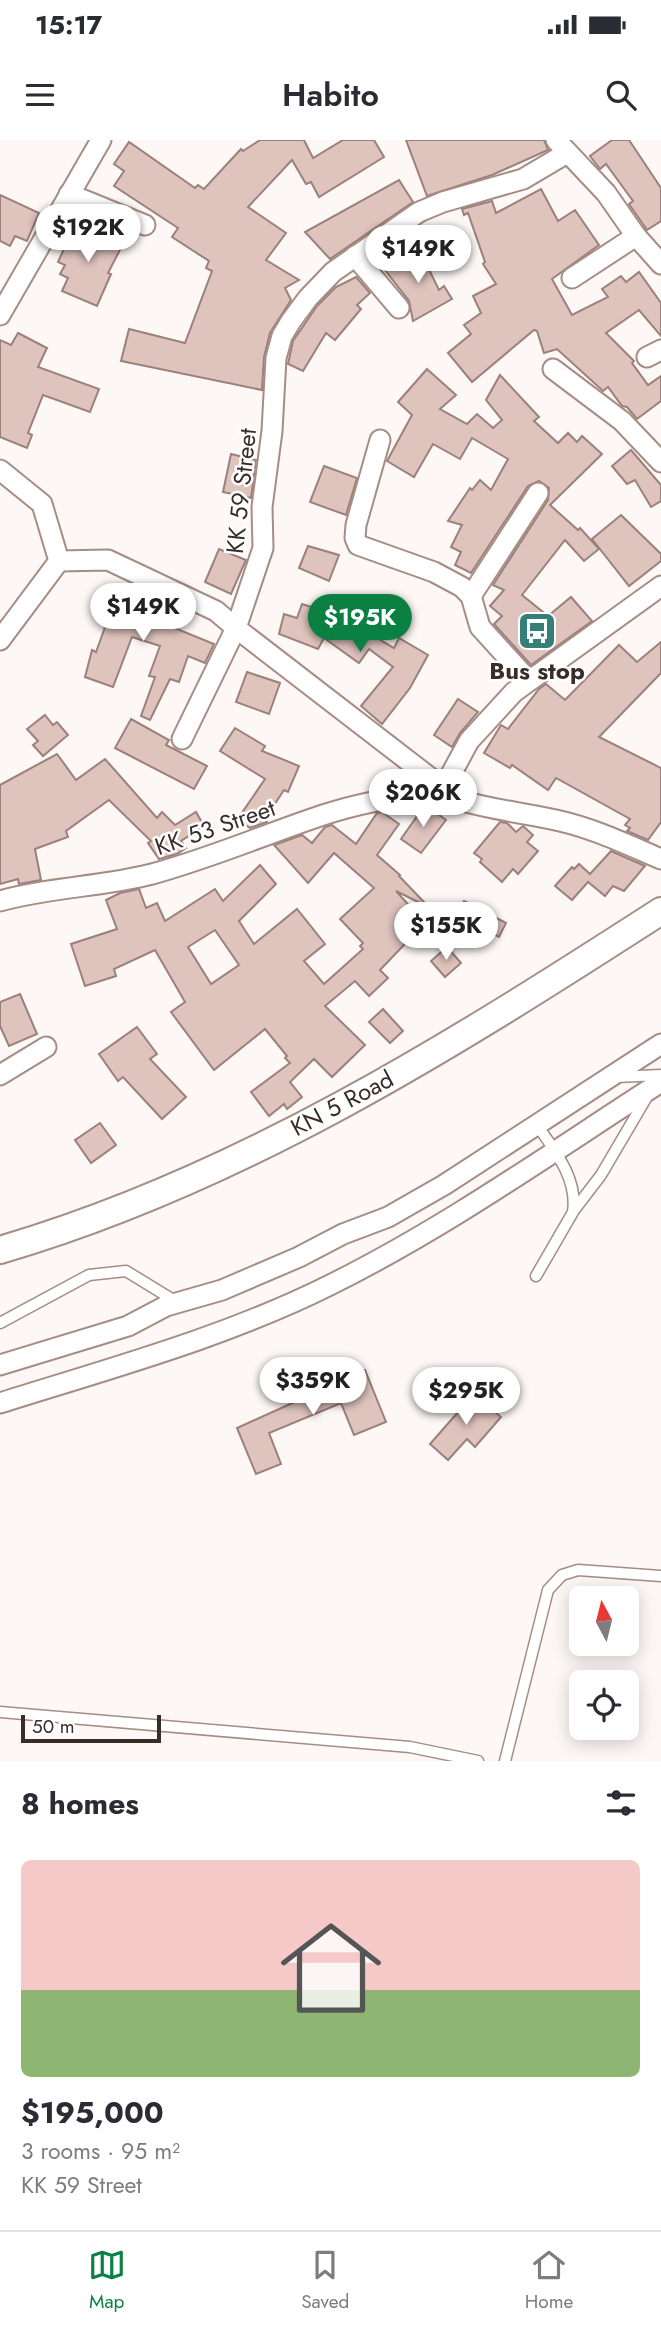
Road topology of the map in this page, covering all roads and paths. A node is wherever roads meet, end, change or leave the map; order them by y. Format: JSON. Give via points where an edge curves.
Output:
{"nodes":[{"id":1,"x":101,"y":140,"type":"edge"},
{"id":2,"x":561,"y":147,"type":"edge"},
{"id":3,"x":69,"y":194,"type":"junction"},
{"id":4,"x":145,"y":225,"type":"dead end"},
{"id":5,"x":636,"y":236,"type":"junction"},
{"id":6,"x":355,"y":256,"type":"junction"},
{"id":7,"x":661,"y":264,"type":"edge"},
{"id":8,"x":572,"y":278,"type":"dead end"},
{"id":9,"x":399,"y":308,"type":"dead end"},
{"id":10,"x":0,"y":315,"type":"edge"},
{"id":11,"x":553,"y":369,"type":"dead end"},
{"id":12,"x":380,"y":440,"type":"dead end"},
{"id":13,"x":661,"y":462,"type":"edge"},
{"id":14,"x":0,"y":470,"type":"edge"},
{"id":15,"x":538,"y":493,"type":"dead end"},
{"id":16,"x":59,"y":561,"type":"junction"},
{"id":17,"x":661,"y":586,"type":"edge"},
{"id":18,"x":471,"y":596,"type":"junction"},
{"id":19,"x":236,"y":628,"type":"junction"},
{"id":20,"x":0,"y":640,"type":"edge"},
{"id":21,"x":529,"y":681,"type":"junction"},
{"id":22,"x":182,"y":739,"type":"dead end"},
{"id":23,"x":443,"y":789,"type":"junction"},
{"id":24,"x":661,"y":859,"type":"edge"},
{"id":25,"x":0,"y":901,"type":"edge"},
{"id":26,"x":661,"y":911,"type":"edge"},
{"id":27,"x":661,"y":1044,"type":"edge"},
{"id":28,"x":46,"y":1047,"type":"dead end"},
{"id":29,"x":0,"y":1075,"type":"edge"},
{"id":30,"x":609,"y":1077,"type":"junction"},
{"id":31,"x":658,"y":1081,"type":"edge"},
{"id":32,"x":537,"y":1125,"type":"junction"},
{"id":33,"x":555,"y":1151,"type":"junction"},
{"id":34,"x":573,"y":1212,"type":"junction"},
{"id":35,"x":0,"y":1250,"type":"edge"},
{"id":36,"x":536,"y":1276,"type":"dead end"},
{"id":37,"x":177,"y":1302,"type":"junction"},
{"id":38,"x":0,"y":1323,"type":"edge"},
{"id":39,"x":0,"y":1365,"type":"edge"},
{"id":40,"x":0,"y":1403,"type":"edge"},
{"id":41,"x":661,"y":1576,"type":"edge"},
{"id":42,"x":0,"y":1712,"type":"edge"},
{"id":43,"x":478,"y":1761,"type":"edge"},
{"id":44,"x":505,"y":1761,"type":"edge"}],
"edges":[{"from":1,"to":3,"type":"street"},
{"from":2,"to":5,"type":"street","via":[[606,193]]},
{"from":2,"to":6,"type":"street","name":"KK 59 Street","via":[[514,182],[419,212]]},
{"from":3,"to":4,"type":"street"},
{"from":3,"to":10,"type":"street"},
{"from":5,"to":7,"type":"street"},
{"from":5,"to":8,"type":"street"},
{"from":6,"to":9,"type":"street"},
{"from":6,"to":19,"type":"street","name":"KK 59 Street","via":[[308,298],[279,346],[262,507],[263,548]]},
{"from":11,"to":13,"type":"street","via":[[622,421]]},
{"from":12,"to":18,"type":"street","via":[[356,525],[358,545],[434,572]]},
{"from":14,"to":16,"type":"street","via":[[42,504]]},
{"from":15,"to":18,"type":"street"},
{"from":16,"to":19,"type":"street","via":[[108,560],[216,611]]},
{"from":16,"to":20,"type":"street"},
{"from":17,"to":21,"type":"street"},
{"from":18,"to":21,"type":"street","via":[[480,627]]},
{"from":19,"to":22,"type":"street","name":"KK 59 Street"},
{"from":19,"to":23,"type":"street"},
{"from":21,"to":23,"type":"street","via":[[469,741]]},
{"from":23,"to":24,"type":"street","via":[[459,800],[560,821]]},
{"from":23,"to":25,"type":"street","name":"KK 53 Street","via":[[323,814],[149,874]]},
{"from":26,"to":35,"type":"main road","name":"KN 5 Road","via":[[460,1038],[320,1116],[134,1204]]},
{"from":27,"to":30,"type":"street"},
{"from":28,"to":29,"type":"street"},
{"from":30,"to":31,"type":"lane"},
{"from":30,"to":32,"type":"street"},
{"from":31,"to":33,"type":"street"},
{"from":31,"to":34,"type":"lane"},
{"from":32,"to":33,"type":"lane"},
{"from":32,"to":37,"type":"street","via":[[388,1217],[222,1290]]},
{"from":33,"to":34,"type":"lane","via":[[573,1186]]},
{"from":33,"to":40,"type":"street","via":[[453,1217],[328,1286],[187,1343]]},
{"from":34,"to":36,"type":"lane"},
{"from":37,"to":38,"type":"lane","via":[[125,1271],[100,1273]]},
{"from":37,"to":39,"type":"street","via":[[128,1326]]},
{"from":41,"to":44,"type":"lane","via":[[578,1570],[562,1575],[548,1590]]},
{"from":42,"to":43,"type":"lane","via":[[410,1747]]}]}
